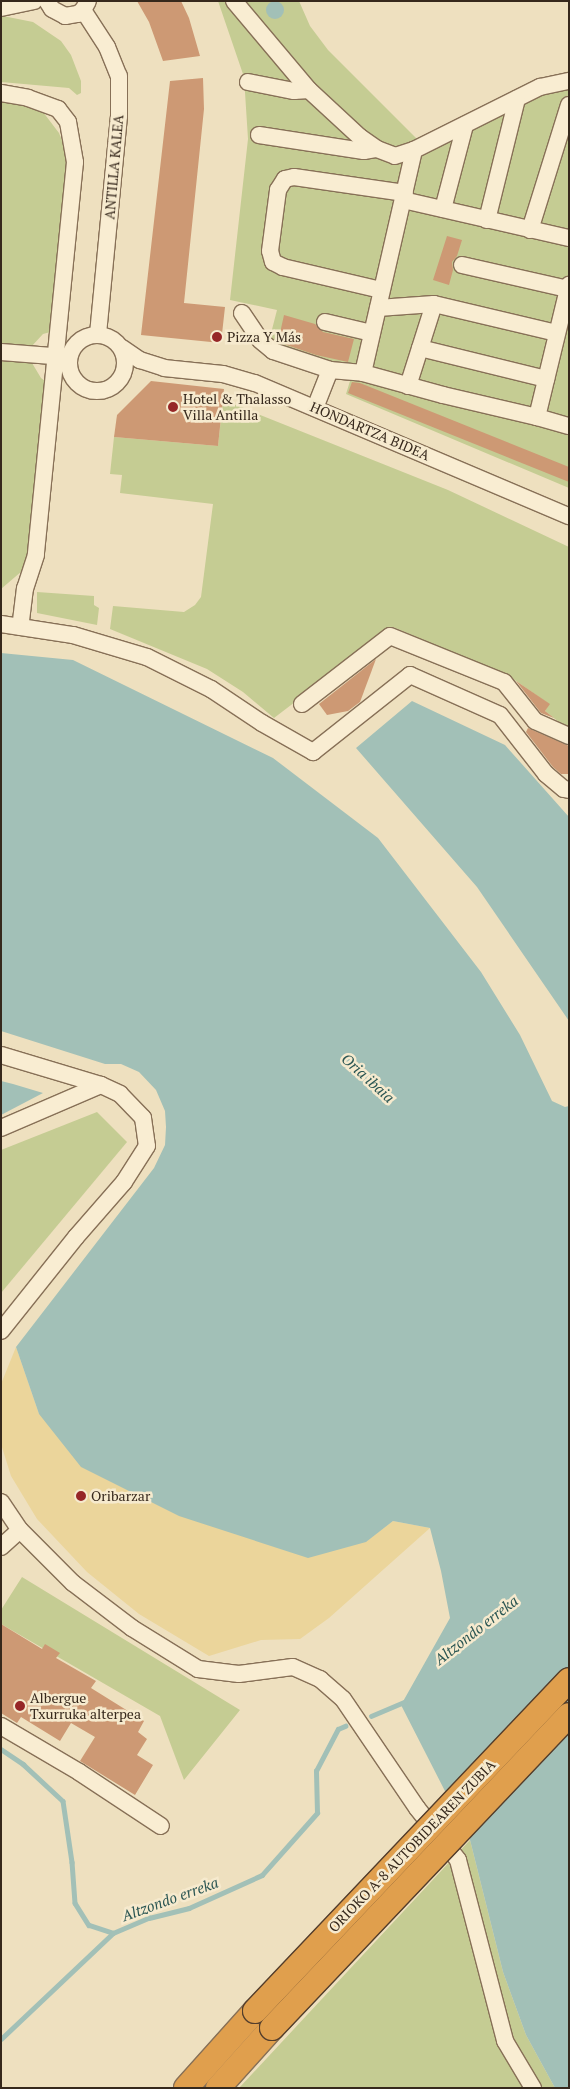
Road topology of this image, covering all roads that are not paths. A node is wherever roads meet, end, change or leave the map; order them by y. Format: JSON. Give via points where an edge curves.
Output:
{"nodes":[{"id":1,"x":34,"y":1,"type":"edge"},
{"id":2,"x":47,"y":1,"type":"edge"},
{"id":3,"x":234,"y":1,"type":"edge"},
{"id":4,"x":86,"y":6,"type":"edge"},
{"id":5,"x":1,"y":8,"type":"edge"},
{"id":6,"x":569,"y":81,"type":"edge"},
{"id":7,"x":248,"y":82,"type":"dead end"},
{"id":8,"x":309,"y":90,"type":"junction"},
{"id":9,"x":1,"y":93,"type":"edge"},
{"id":10,"x":517,"y":99,"type":"junction"},
{"id":11,"x":569,"y":105,"type":"edge"},
{"id":12,"x":465,"y":125,"type":"junction"},
{"id":13,"x":259,"y":135,"type":"dead end"},
{"id":14,"x":377,"y":149,"type":"junction"},
{"id":15,"x":414,"y":150,"type":"junction"},
{"id":16,"x":396,"y":156,"type":"junction"},
{"id":17,"x":409,"y":171,"type":"junction"},
{"id":18,"x":404,"y":196,"type":"junction"},
{"id":19,"x":442,"y":209,"type":"junction"},
{"id":20,"x":487,"y":220,"type":"junction"},
{"id":21,"x":530,"y":230,"type":"junction"},
{"id":22,"x":569,"y":238,"type":"edge"},
{"id":23,"x":462,"y":265,"type":"dead end"},
{"id":24,"x":568,"y":287,"type":"edge"},
{"id":25,"x":381,"y":290,"type":"junction"},
{"id":26,"x":434,"y":304,"type":"junction"},
{"id":27,"x":378,"y":308,"type":"junction"},
{"id":28,"x":242,"y":313,"type":"dead end"},
{"id":29,"x":325,"y":322,"type":"dead end"},
{"id":30,"x":372,"y":333,"type":"junction"},
{"id":31,"x":557,"y":333,"type":"junction"},
{"id":32,"x":98,"y":334,"type":"junction"},
{"id":33,"x":122,"y":348,"type":"junction"},
{"id":34,"x":420,"y":348,"type":"junction"},
{"id":35,"x":1,"y":352,"type":"edge"},
{"id":36,"x":62,"y":357,"type":"junction"},
{"id":37,"x":164,"y":368,"type":"junction"},
{"id":38,"x":330,"y":370,"type":"junction"},
{"id":39,"x":363,"y":373,"type":"junction"},
{"id":40,"x":121,"y":379,"type":"junction"},
{"id":41,"x":546,"y":379,"type":"junction"},
{"id":42,"x":408,"y":386,"type":"junction"},
{"id":43,"x":315,"y":408,"type":"junction"},
{"id":44,"x":537,"y":417,"type":"junction"},
{"id":45,"x":569,"y":426,"type":"edge"},
{"id":46,"x":569,"y":516,"type":"edge"},
{"id":47,"x":1,"y":624,"type":"edge"},
{"id":48,"x":20,"y":627,"type":"junction"},
{"id":49,"x":302,"y":704,"type":"dead end"},
{"id":50,"x":569,"y":736,"type":"edge"},
{"id":51,"x":569,"y":790,"type":"edge"},
{"id":52,"x":1,"y":1055,"type":"edge"},
{"id":53,"x":101,"y":1085,"type":"junction"},
{"id":54,"x":1,"y":1128,"type":"edge"},
{"id":55,"x":1,"y":1331,"type":"edge"},
{"id":56,"x":1,"y":1502,"type":"edge"},
{"id":57,"x":20,"y":1530,"type":"junction"},
{"id":58,"x":1,"y":1547,"type":"edge"},
{"id":59,"x":569,"y":1680,"type":"edge"},
{"id":60,"x":569,"y":1715,"type":"edge"},
{"id":61,"x":1,"y":1726,"type":"edge"},
{"id":62,"x":161,"y":1826,"type":"dead end"},
{"id":63,"x":186,"y":2088,"type":"edge"},
{"id":64,"x":218,"y":2088,"type":"edge"},
{"id":65,"x":534,"y":2088,"type":"edge"}],
"edges":[{"from":1,"to":5,"type":"street"},
{"from":2,"to":4,"type":"street","via":[[52,10],[65,16],[78,14]]},
{"from":3,"to":8,"type":"street"},
{"from":4,"to":32,"type":"street","name":"ANTILLA KALEA","via":[[120,76]]},
{"from":6,"to":10,"type":"street","via":[[540,87]]},
{"from":7,"to":8,"type":"street","via":[[294,91]]},
{"from":8,"to":14,"type":"street","via":[[360,138]]},
{"from":9,"to":36,"type":"street","via":[[58,108],[68,122],[75,162]]},
{"from":10,"to":12,"type":"street"},
{"from":10,"to":20,"type":"street"},
{"from":11,"to":21,"type":"street"},
{"from":12,"to":15,"type":"street"},
{"from":12,"to":19,"type":"street"},
{"from":13,"to":14,"type":"street","via":[[364,151]]},
{"from":14,"to":16,"type":"street"},
{"from":15,"to":16,"type":"street"},
{"from":15,"to":17,"type":"street"},
{"from":16,"to":17,"type":"street"},
{"from":17,"to":18,"type":"street"},
{"from":18,"to":19,"type":"street"},
{"from":18,"to":25,"type":"street"},
{"from":18,"to":25,"type":"street","via":[[294,177],[284,178],[278,190],[270,251],[273,262]]},
{"from":19,"to":20,"type":"street"},
{"from":20,"to":21,"type":"street"},
{"from":21,"to":22,"type":"street"},
{"from":23,"to":24,"type":"street"},
{"from":24,"to":31,"type":"street"},
{"from":25,"to":27,"type":"street"},
{"from":26,"to":27,"type":"street"},
{"from":26,"to":31,"type":"street"},
{"from":26,"to":34,"type":"street"},
{"from":27,"to":30,"type":"street"},
{"from":28,"to":38,"type":"street","via":[[260,340],[273,351]]},
{"from":29,"to":30,"type":"street"},
{"from":30,"to":39,"type":"street"},
{"from":31,"to":41,"type":"street"},
{"from":32,"to":33,"type":"street","via":[[116,341]]},
{"from":32,"to":36,"type":"street","via":[[80,340]]},
{"from":33,"to":37,"type":"street","via":[[140,360]]},
{"from":33,"to":40,"type":"street","via":[[126,364]]},
{"from":34,"to":41,"type":"street"},
{"from":34,"to":42,"type":"street"},
{"from":35,"to":36,"type":"street"},
{"from":36,"to":40,"type":"street","via":[[72,376],[85,389],[105,390]]},
{"from":36,"to":48,"type":"street","via":[[36,555],[25,588]]},
{"from":37,"to":40,"type":"street","via":[[136,372]]},
{"from":37,"to":43,"type":"street","name":"HONDARTZA BIDEA","via":[[223,374],[255,383]]},
{"from":38,"to":39,"type":"street"},
{"from":38,"to":43,"type":"street"},
{"from":39,"to":42,"type":"street"},
{"from":41,"to":44,"type":"street"},
{"from":42,"to":44,"type":"street"},
{"from":43,"to":46,"type":"street","name":"HONDARTZA BIDEA"},
{"from":44,"to":45,"type":"street"},
{"from":47,"to":48,"type":"street"},
{"from":48,"to":51,"type":"street","via":[[73,635],[147,657],[211,689],[313,752],[410,675],[500,716],[546,774]]},
{"from":49,"to":50,"type":"street","via":[[390,636],[504,682],[535,721]]},
{"from":52,"to":53,"type":"street"},
{"from":53,"to":54,"type":"street"},
{"from":53,"to":55,"type":"street","via":[[120,1094],[143,1118],[147,1146],[124,1182]]},
{"from":56,"to":57,"type":"street"},
{"from":57,"to":58,"type":"street"},
{"from":57,"to":65,"type":"street","via":[[73,1583],[132,1628],[198,1669],[239,1674],[293,1667],[320,1679],[348,1707],[458,1860],[505,2041]]},
{"from":59,"to":63,"type":"highway","name":"ORIOKO A-8 AUTOBIDEAREN ZUBIA","bridge":true},
{"from":60,"to":64,"type":"highway","name":"ORIOKO A-8 AUTOBIDEAREN ZUBIA","bridge":true},
{"from":61,"to":62,"type":"street"}]}
